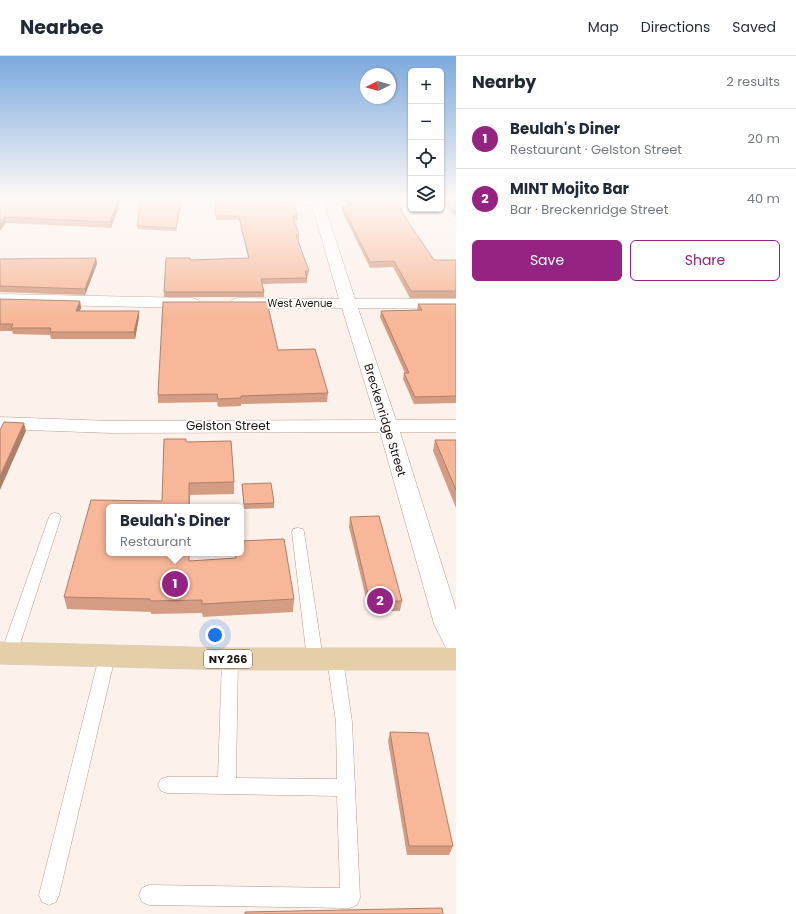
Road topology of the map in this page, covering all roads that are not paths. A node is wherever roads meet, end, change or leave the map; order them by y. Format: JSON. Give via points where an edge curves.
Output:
{"nodes":[{"id":1,"x":328,"y":238,"type":"edge"},
{"id":2,"x":0,"y":299,"type":"edge"},
{"id":3,"x":205,"y":303,"type":"edge"},
{"id":4,"x":221,"y":303,"type":"edge"},
{"id":5,"x":348,"y":304,"type":"junction"},
{"id":6,"x":456,"y":304,"type":"edge"},
{"id":7,"x":0,"y":423,"type":"edge"},
{"id":8,"x":388,"y":426,"type":"junction"},
{"id":9,"x":456,"y":426,"type":"edge"},
{"id":10,"x":54,"y":517,"type":"dead end"},
{"id":11,"x":298,"y":532,"type":"dead end"},
{"id":12,"x":456,"y":640,"type":"edge"},
{"id":13,"x":5,"y":653,"type":"edge"},
{"id":14,"x":108,"y":657,"type":"junction"},
{"id":15,"x":230,"y":659,"type":"junction"},
{"id":16,"x":325,"y":659,"type":"junction"},
{"id":17,"x":456,"y":659,"type":"edge"},
{"id":18,"x":167,"y":785,"type":"dead end"},
{"id":19,"x":227,"y":786,"type":"junction"},
{"id":20,"x":346,"y":788,"type":"junction"},
{"id":21,"x":49,"y":895,"type":"dead end"},
{"id":22,"x":149,"y":895,"type":"dead end"}],
"edges":[{"from":1,"to":5,"type":"street","name":"Breckenridge Street"},
{"from":2,"to":3,"type":"street"},
{"from":4,"to":5,"type":"street","name":"West Avenue"},
{"from":5,"to":6,"type":"street","name":"West Avenue"},
{"from":5,"to":8,"type":"street","name":"Breckenridge Street"},
{"from":7,"to":8,"type":"street","name":"Gelston Street","via":[[111,427]]},
{"from":8,"to":9,"type":"street","name":"Gelston Street"},
{"from":8,"to":12,"type":"street","name":"Breckenridge Street","via":[[447,624]]},
{"from":10,"to":13,"type":"lane"},
{"from":11,"to":16,"type":"lane"},
{"from":13,"to":14,"type":"main road","number":"NY 266"},
{"from":14,"to":15,"type":"main road","number":"NY 266"},
{"from":14,"to":21,"type":"lane"},
{"from":15,"to":16,"type":"main road","number":"NY 266"},
{"from":15,"to":19,"type":"lane"},
{"from":16,"to":17,"type":"main road","number":"NY 266"},
{"from":16,"to":20,"type":"lane","via":[[344,722]]},
{"from":18,"to":19,"type":"lane"},
{"from":19,"to":20,"type":"lane"},
{"from":20,"to":22,"type":"lane","via":[[350,898]]}]}
